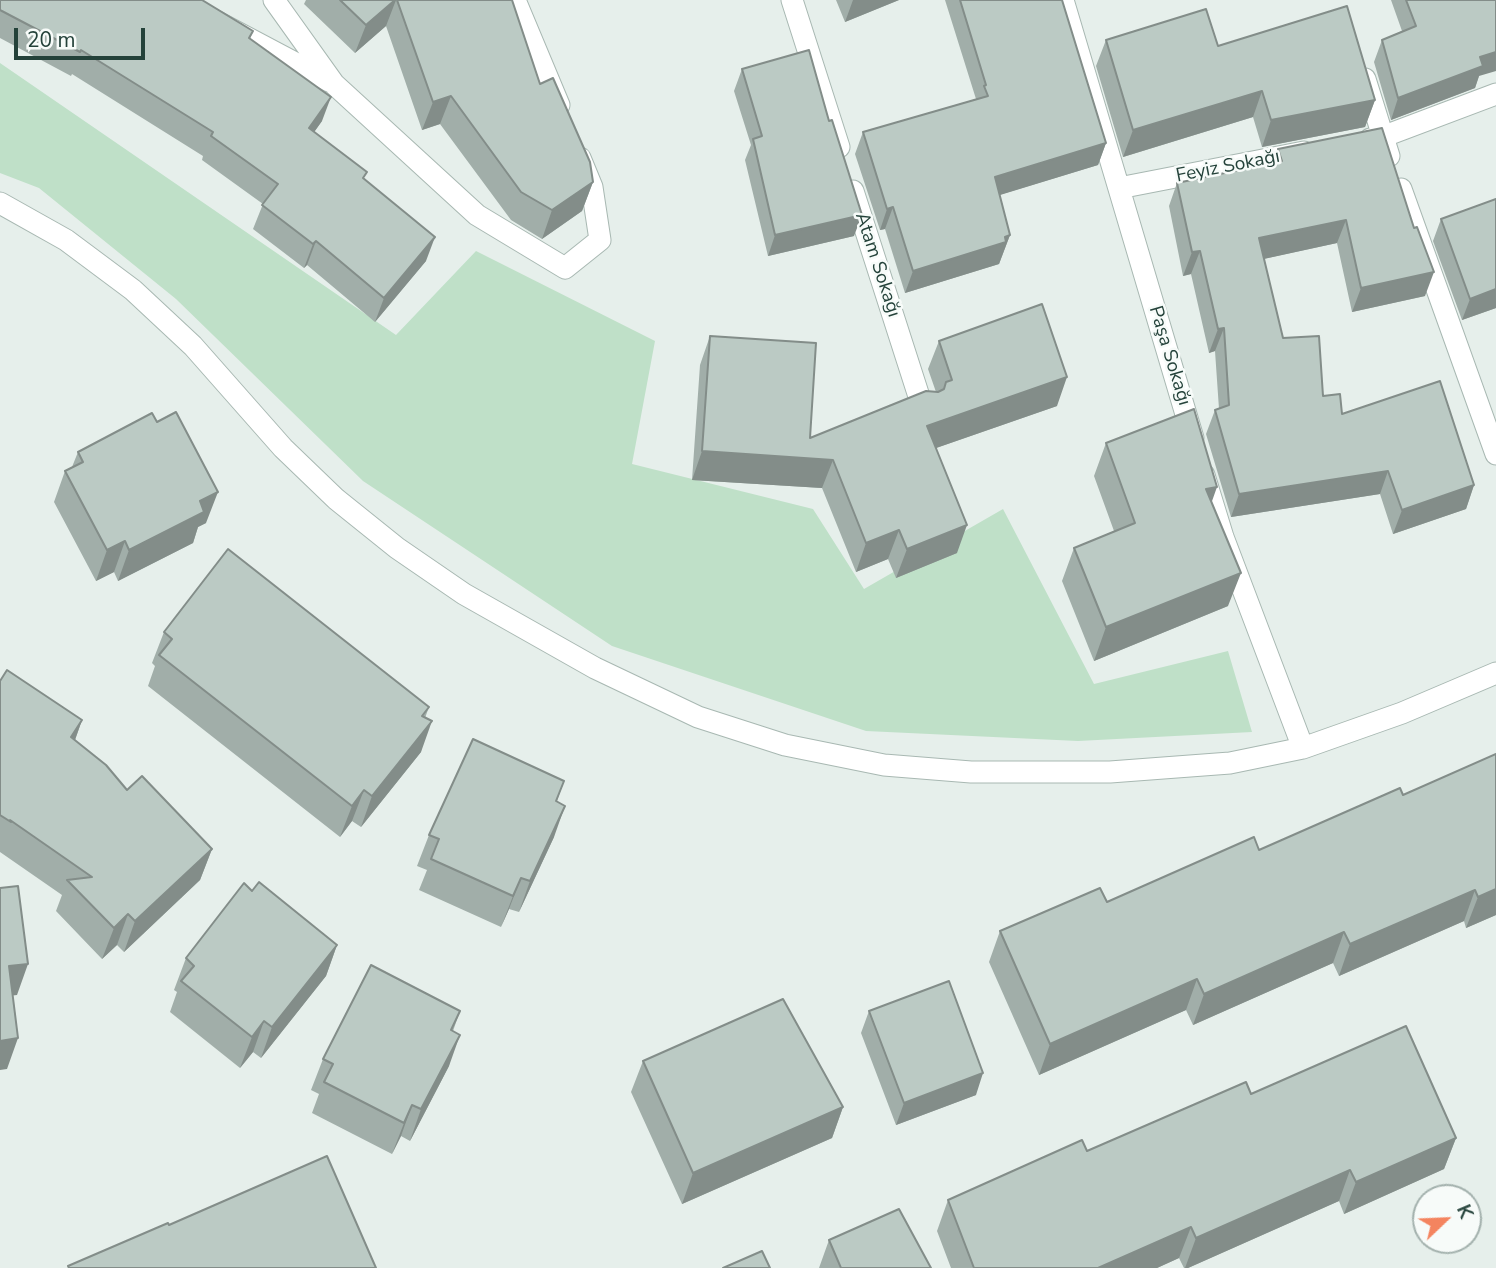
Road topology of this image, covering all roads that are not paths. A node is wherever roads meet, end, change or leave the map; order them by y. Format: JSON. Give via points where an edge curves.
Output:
{"nodes":[{"id":1,"x":176,"y":0,"type":"edge"},
{"id":2,"x":274,"y":0,"type":"edge"},
{"id":3,"x":515,"y":0,"type":"edge"},
{"id":4,"x":792,"y":0,"type":"edge"},
{"id":5,"x":1063,"y":0,"type":"edge"},
{"id":6,"x":1359,"y":59,"type":"edge"},
{"id":7,"x":334,"y":84,"type":"junction"},
{"id":8,"x":1496,"y":94,"type":"edge"},
{"id":9,"x":1382,"y":137,"type":"junction"},
{"id":10,"x":1356,"y":142,"type":"edge"},
{"id":11,"x":1329,"y":147,"type":"edge"},
{"id":12,"x":1119,"y":188,"type":"junction"},
{"id":13,"x":0,"y":203,"type":"edge"},
{"id":14,"x":923,"y":409,"type":"edge"},
{"id":15,"x":1496,"y":454,"type":"edge"},
{"id":16,"x":1496,"y":673,"type":"edge"},
{"id":17,"x":1303,"y":748,"type":"junction"}],
"edges":[{"from":1,"to":7,"type":"street"},
{"from":2,"to":7,"type":"street"},
{"from":3,"to":7,"type":"street","via":[[592,187],[600,240],[565,268],[477,215]]},
{"from":4,"to":14,"type":"street","name":"Atam Sokağı"},
{"from":5,"to":12,"type":"street","name":"Paşa Sokağı"},
{"from":6,"to":9,"type":"street"},
{"from":8,"to":9,"type":"street"},
{"from":9,"to":10,"type":"street"},
{"from":9,"to":15,"type":"street"},
{"from":11,"to":12,"type":"street","name":"Feyiz Sokağı"},
{"from":12,"to":17,"type":"street","name":"Paşa Sokağı","via":[[1223,537]]},
{"from":13,"to":17,"type":"street","via":[[66,240],[133,290],[336,499],[397,548],[464,594],[595,668],[698,717],[785,745],[884,765],[971,772],[1110,772],[1230,764]]},
{"from":16,"to":17,"type":"street"}]}
